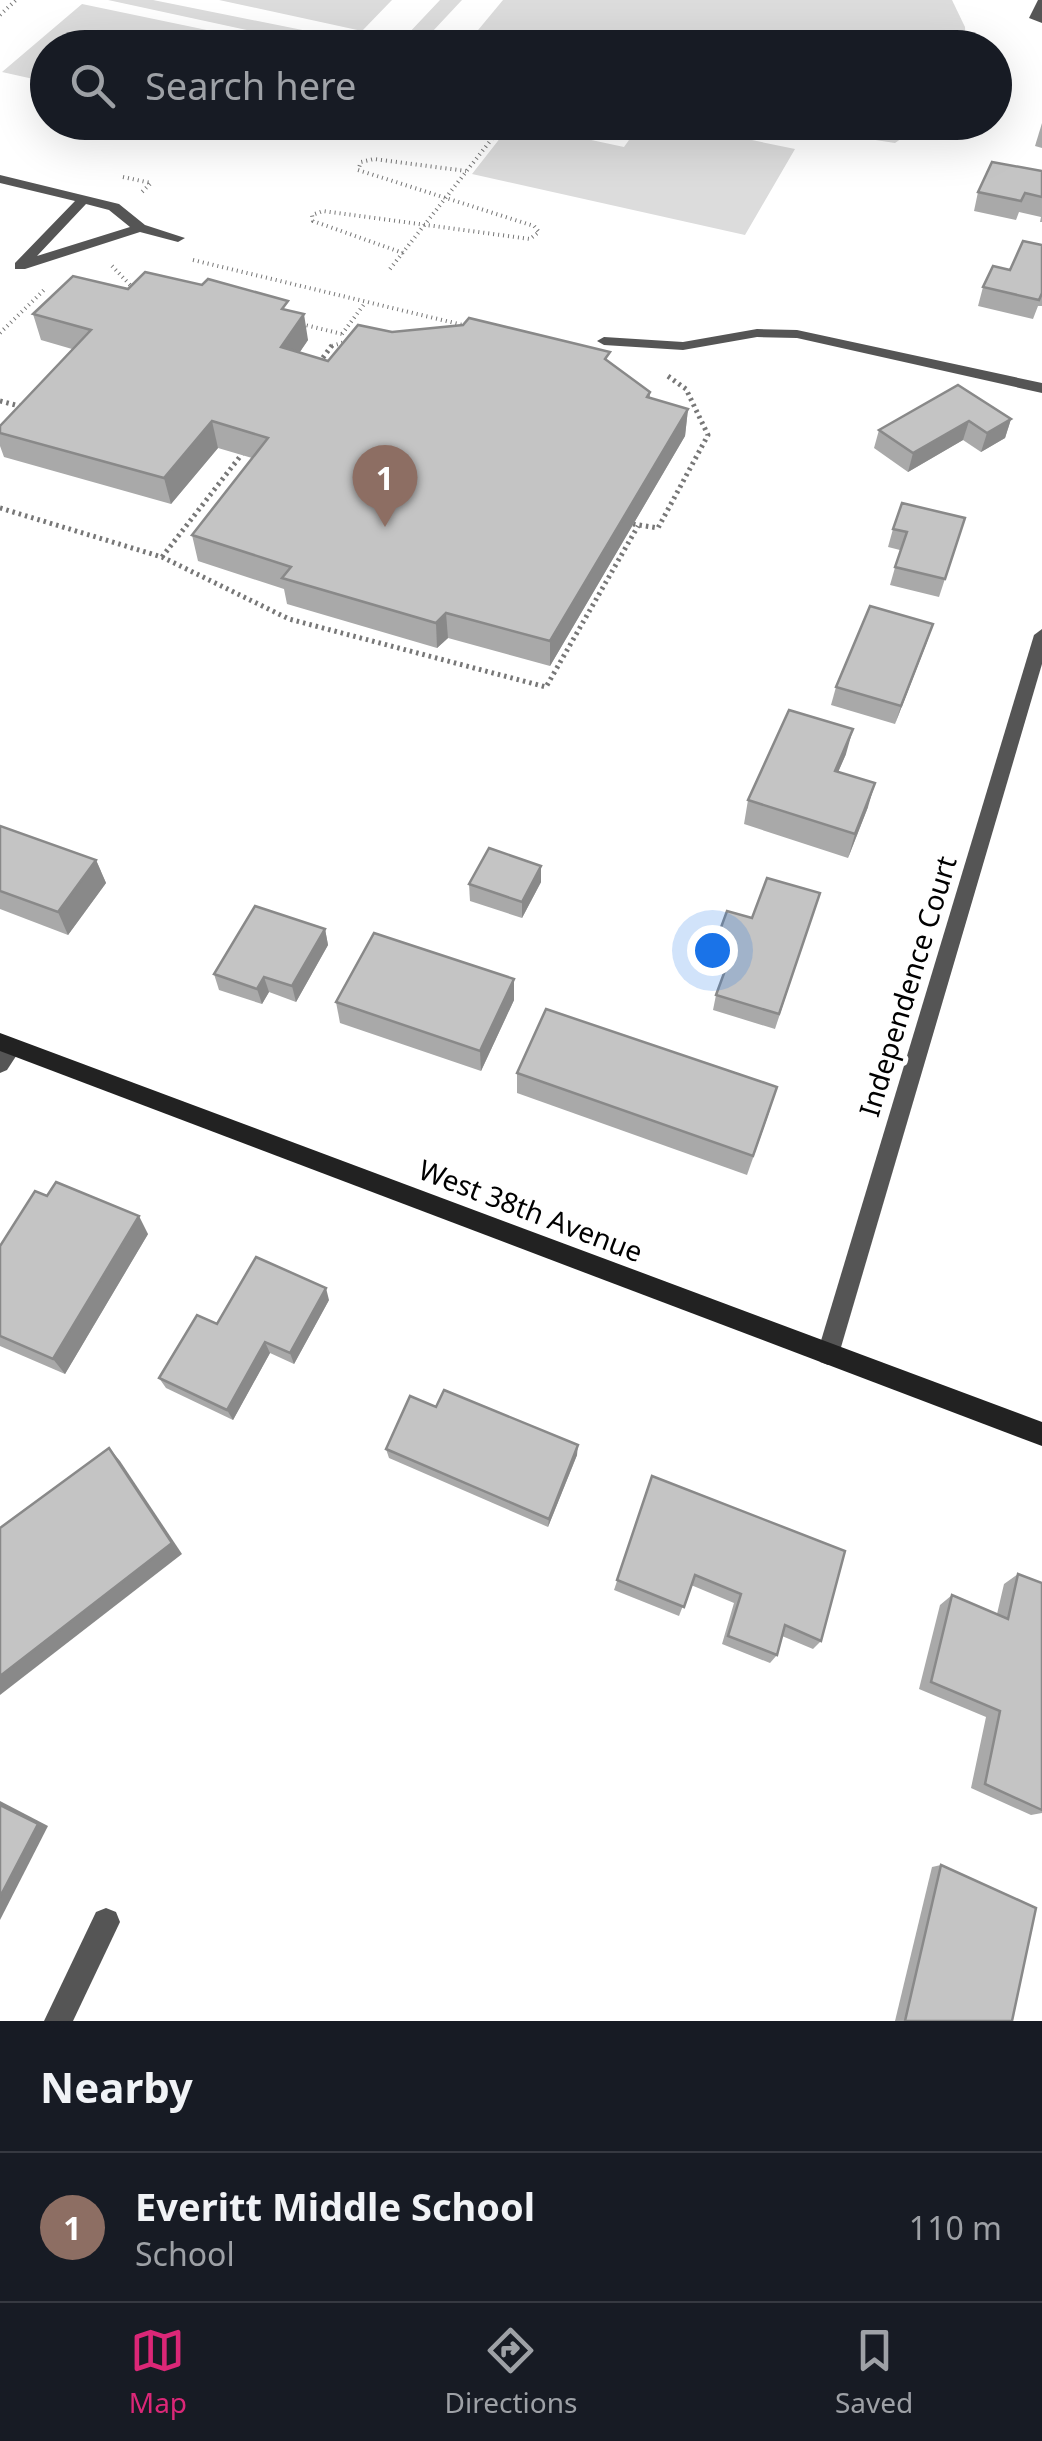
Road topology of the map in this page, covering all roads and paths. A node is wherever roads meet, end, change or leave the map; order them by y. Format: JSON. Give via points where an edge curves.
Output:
{"nodes":[{"id":1,"x":16,"y":0,"type":"edge"},
{"id":2,"x":1042,"y":2,"type":"edge"},
{"id":3,"x":0,"y":15,"type":"edge"},
{"id":4,"x":1042,"y":20,"type":"edge"},
{"id":5,"x":491,"y":140,"type":"edge"},
{"id":6,"x":466,"y":171,"type":"junction"},
{"id":7,"x":0,"y":178,"type":"edge"},
{"id":8,"x":444,"y":198,"type":"junction"},
{"id":9,"x":82,"y":200,"type":"junction"},
{"id":10,"x":424,"y":225,"type":"junction"},
{"id":11,"x":140,"y":228,"type":"junction"},
{"id":12,"x":178,"y":238,"type":"dead end"},
{"id":13,"x":403,"y":253,"type":"junction"},
{"id":14,"x":184,"y":257,"type":"dead end"},
{"id":15,"x":96,"y":261,"type":"dead end"},
{"id":16,"x":390,"y":268,"type":"dead end"},
{"id":17,"x":48,"y":286,"type":"dead end"},
{"id":18,"x":140,"y":292,"type":"edge"},
{"id":19,"x":32,"y":300,"type":"junction"},
{"id":20,"x":365,"y":304,"type":"junction"},
{"id":21,"x":51,"y":305,"type":"edge"},
{"id":22,"x":288,"y":321,"type":"edge"},
{"id":23,"x":436,"y":329,"type":"edge"},
{"id":24,"x":0,"y":333,"type":"edge"},
{"id":25,"x":342,"y":334,"type":"junction"},
{"id":26,"x":352,"y":340,"type":"edge"},
{"id":27,"x":604,"y":341,"type":"dead end"},
{"id":28,"x":334,"y":343,"type":"junction"},
{"id":29,"x":315,"y":368,"type":"edge"},
{"id":30,"x":662,"y":372,"type":"dead end"},
{"id":31,"x":1042,"y":388,"type":"edge"},
{"id":32,"x":0,"y":401,"type":"edge"},
{"id":33,"x":29,"y":409,"type":"edge"},
{"id":34,"x":242,"y":454,"type":"edge"},
{"id":35,"x":0,"y":508,"type":"edge"},
{"id":36,"x":162,"y":556,"type":"junction"},
{"id":37,"x":1042,"y":636,"type":"edge"},
{"id":38,"x":4,"y":1051,"type":"edge"},
{"id":39,"x":828,"y":1354,"type":"junction"},
{"id":40,"x":1042,"y":1434,"type":"edge"},
{"id":41,"x":106,"y":1922,"type":"dead end"},
{"id":42,"x":58,"y":2021,"type":"edge"}],
"edges":[{"from":1,"to":3,"type":"path"},
{"from":2,"to":4,"type":"street","via":[[1035,18]]},
{"from":5,"to":6,"type":"path"},
{"from":6,"to":8,"type":"path"},
{"from":6,"to":8,"type":"path","via":[[361,162],[358,170]]},
{"from":7,"to":9,"type":"street"},
{"from":8,"to":10,"type":"path"},
{"from":8,"to":10,"type":"path","via":[[539,232],[530,239]]},
{"from":9,"to":11,"type":"street","via":[[114,207]]},
{"from":9,"to":11,"type":"street","via":[[20,266]]},
{"from":10,"to":13,"type":"path"},
{"from":10,"to":13,"type":"path","via":[[322,210],[312,215],[313,222]]},
{"from":11,"to":12,"type":"street"},
{"from":13,"to":16,"type":"path"},
{"from":14,"to":20,"type":"path"},
{"from":15,"to":18,"type":"path","via":[[115,268]]},
{"from":17,"to":19,"type":"path"},
{"from":19,"to":21,"type":"path"},
{"from":19,"to":24,"type":"path"},
{"from":20,"to":23,"type":"path","via":[[468,326]]},
{"from":20,"to":25,"type":"path"},
{"from":22,"to":25,"type":"path"},
{"from":25,"to":28,"type":"path"},
{"from":26,"to":28,"type":"path"},
{"from":27,"to":31,"type":"street","via":[[683,346],[757,333],[796,334]]},
{"from":28,"to":29,"type":"path"},
{"from":30,"to":36,"type":"path","via":[[686,389],[708,434],[658,528],[635,525],[546,687],[289,619]]},
{"from":32,"to":33,"type":"path"},
{"from":34,"to":36,"type":"path"},
{"from":35,"to":36,"type":"path"},
{"from":37,"to":39,"type":"street","name":"Independence Court"},
{"from":38,"to":39,"type":"main road","name":"West 38th Avenue"},
{"from":39,"to":40,"type":"main road","name":"West 38th Avenue"},
{"from":41,"to":42,"type":"street"}]}
